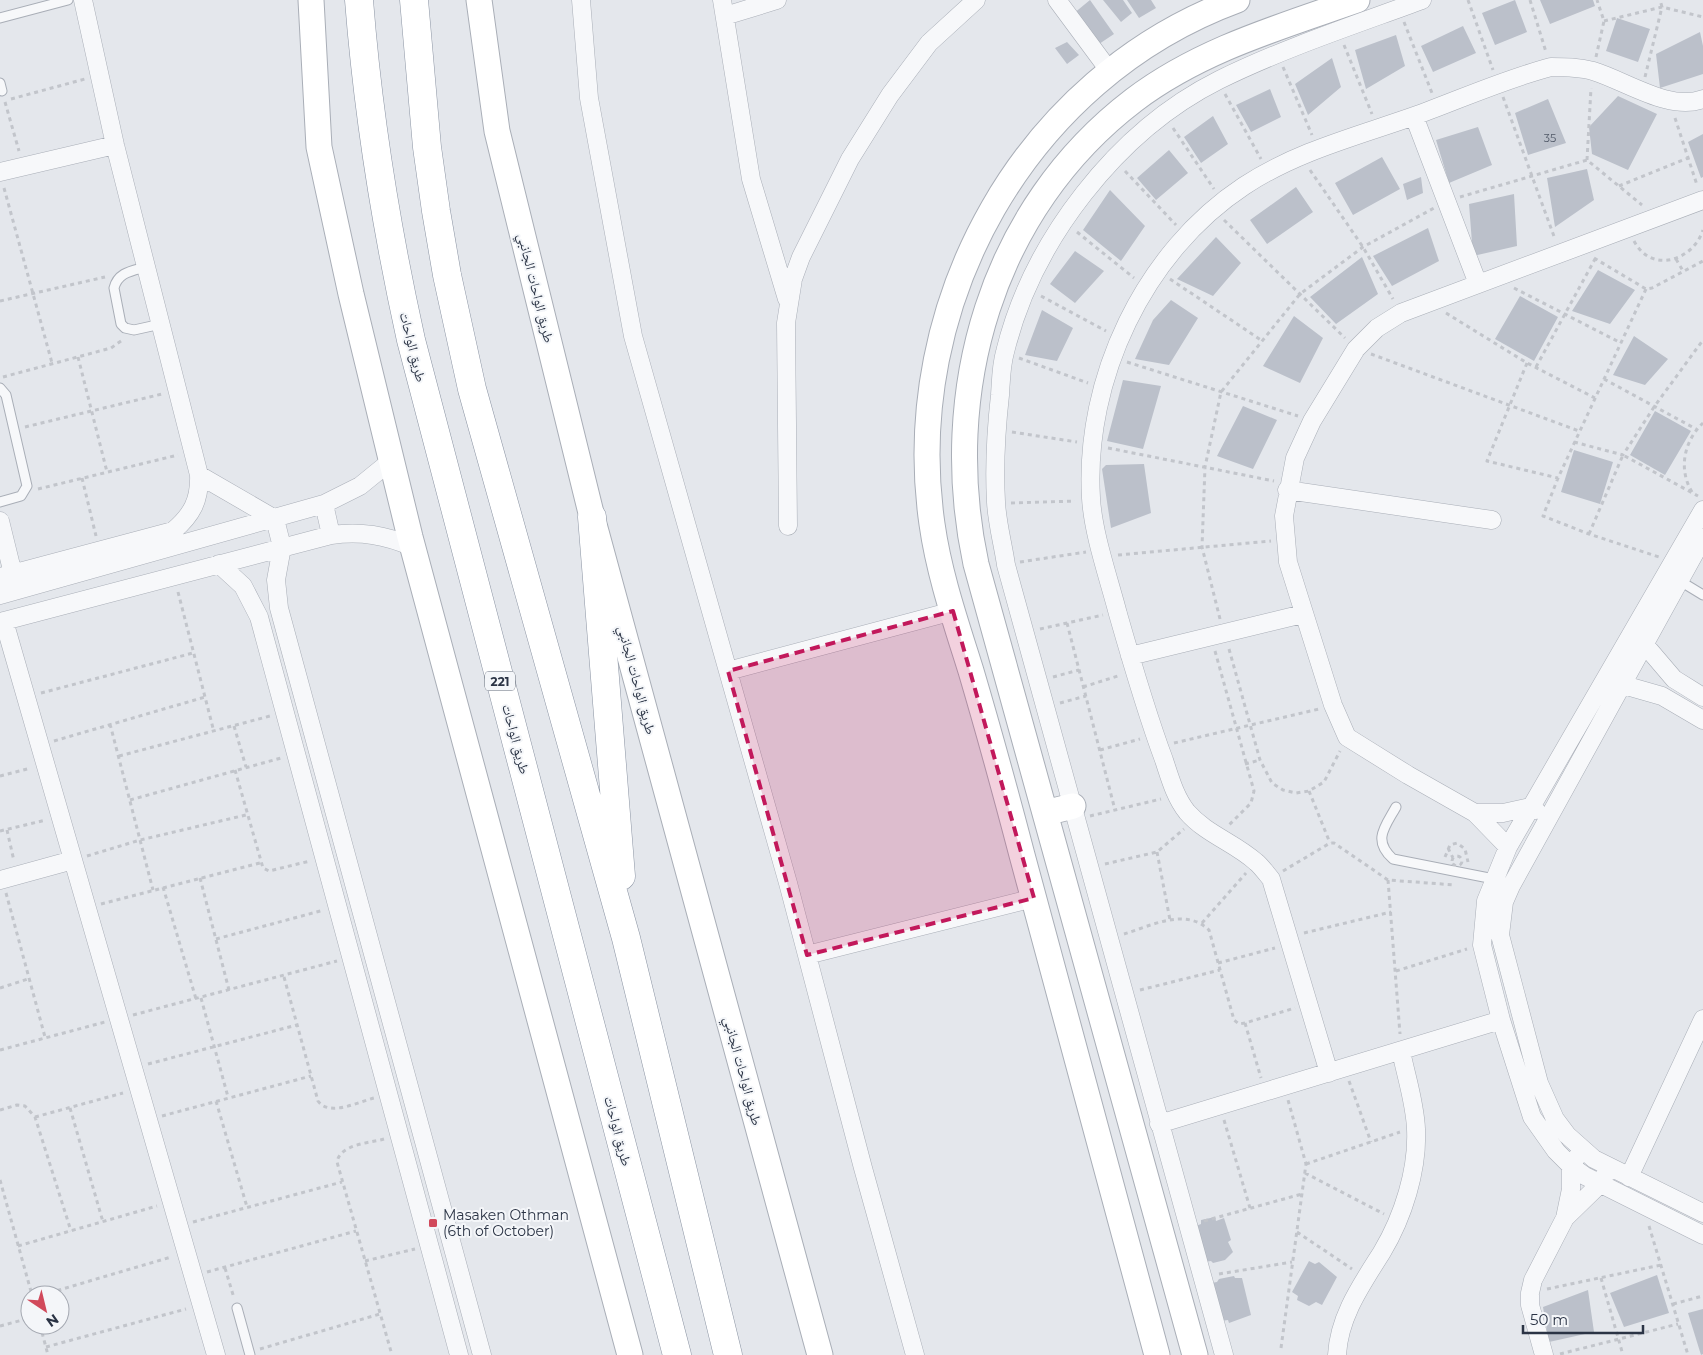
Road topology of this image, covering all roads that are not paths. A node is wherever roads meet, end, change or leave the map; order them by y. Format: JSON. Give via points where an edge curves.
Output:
{"nodes":[{"id":1,"x":68,"y":0,"type":"edge"},
{"id":2,"x":83,"y":0,"type":"edge"},
{"id":3,"x":311,"y":0,"type":"edge"},
{"id":4,"x":359,"y":0,"type":"edge"},
{"id":5,"x":414,"y":0,"type":"edge"},
{"id":6,"x":479,"y":0,"type":"edge"},
{"id":7,"x":581,"y":0,"type":"edge"},
{"id":8,"x":777,"y":0,"type":"edge"},
{"id":9,"x":976,"y":0,"type":"edge"},
{"id":10,"x":1057,"y":0,"type":"edge"},
{"id":11,"x":1237,"y":0,"type":"edge"},
{"id":12,"x":1357,"y":0,"type":"edge"},
{"id":13,"x":1422,"y":0,"type":"edge"},
{"id":14,"x":723,"y":8,"type":"edge"},
{"id":15,"x":0,"y":18,"type":"edge"},
{"id":16,"x":1111,"y":73,"type":"junction"},
{"id":17,"x":1703,"y":99,"type":"edge"},
{"id":18,"x":1414,"y":116,"type":"junction"},
{"id":19,"x":115,"y":145,"type":"junction"},
{"id":20,"x":0,"y":172,"type":"edge"},
{"id":21,"x":1702,"y":200,"type":"edge"},
{"id":22,"x":146,"y":267,"type":"junction"},
{"id":23,"x":1486,"y":281,"type":"junction"},
{"id":24,"x":788,"y":302,"type":"junction"},
{"id":25,"x":161,"y":324,"type":"junction"},
{"id":26,"x":0,"y":388,"type":"edge"},
{"id":27,"x":392,"y":460,"type":"junction"},
{"id":28,"x":199,"y":475,"type":"junction"},
{"id":29,"x":1288,"y":487,"type":"junction"},
{"id":30,"x":0,"y":502,"type":"edge"},
{"id":31,"x":324,"y":504,"type":"junction"},
{"id":32,"x":1703,"y":510,"type":"edge"},
{"id":33,"x":592,"y":517,"type":"junction"},
{"id":34,"x":274,"y":520,"type":"junction"},
{"id":35,"x":1492,"y":520,"type":"dead end"},
{"id":36,"x":0,"y":521,"type":"edge"},
{"id":37,"x":788,"y":526,"type":"dead end"},
{"id":38,"x":331,"y":534,"type":"junction"},
{"id":39,"x":1703,"y":538,"type":"edge"},
{"id":40,"x":282,"y":547,"type":"junction"},
{"id":41,"x":413,"y":547,"type":"junction"},
{"id":42,"x":219,"y":564,"type":"junction"},
{"id":43,"x":6,"y":575,"type":"edge"},
{"id":44,"x":1680,"y":581,"type":"junction"},
{"id":45,"x":1703,"y":595,"type":"edge"},
{"id":46,"x":0,"y":596,"type":"edge"},
{"id":47,"x":953,"y":611,"type":"junction"},
{"id":48,"x":1303,"y":614,"type":"junction"},
{"id":49,"x":2,"y":621,"type":"edge"},
{"id":50,"x":1638,"y":640,"type":"junction"},
{"id":51,"x":1132,"y":664,"type":"junction"},
{"id":52,"x":728,"y":671,"type":"junction"},
{"id":53,"x":1614,"y":683,"type":"junction"},
{"id":54,"x":1703,"y":698,"type":"edge"},
{"id":55,"x":1703,"y":720,"type":"edge"},
{"id":56,"x":1396,"y":807,"type":"dead end"},
{"id":57,"x":1530,"y":807,"type":"junction"},
{"id":58,"x":1476,"y":812,"type":"junction"},
{"id":59,"x":1045,"y":813,"type":"junction"},
{"id":60,"x":1074,"y":813,"type":"junction"},
{"id":61,"x":1548,"y":818,"type":"junction"},
{"id":62,"x":1508,"y":847,"type":"junction"},
{"id":63,"x":73,"y":860,"type":"junction"},
{"id":64,"x":7,"y":878,"type":"edge"},
{"id":65,"x":1492,"y":883,"type":"junction"},
{"id":66,"x":1034,"y":898,"type":"junction"},
{"id":67,"x":340,"y":912,"type":"junction"},
{"id":68,"x":362,"y":913,"type":"junction"},
{"id":69,"x":626,"y":938,"type":"junction"},
{"id":70,"x":807,"y":955,"type":"junction"},
{"id":71,"x":1703,"y":1019,"type":"edge"},
{"id":72,"x":1501,"y":1020,"type":"junction"},
{"id":73,"x":1401,"y":1051,"type":"junction"},
{"id":74,"x":1337,"y":1070,"type":"junction"},
{"id":75,"x":1160,"y":1124,"type":"junction"},
{"id":76,"x":1580,"y":1149,"type":"junction"},
{"id":77,"x":1571,"y":1166,"type":"junction"},
{"id":78,"x":1604,"y":1175,"type":"junction"},
{"id":79,"x":1629,"y":1177,"type":"junction"},
{"id":80,"x":1703,"y":1213,"type":"edge"},
{"id":81,"x":1565,"y":1218,"type":"junction"},
{"id":82,"x":1703,"y":1235,"type":"edge"},
{"id":83,"x":237,"y":1308,"type":"road end"},
{"id":84,"x":250,"y":1354,"type":"edge"},
{"id":85,"x":216,"y":1355,"type":"edge"},
{"id":86,"x":459,"y":1355,"type":"edge"},
{"id":87,"x":482,"y":1355,"type":"edge"},
{"id":88,"x":630,"y":1355,"type":"edge"},
{"id":89,"x":677,"y":1355,"type":"edge"},
{"id":90,"x":728,"y":1355,"type":"edge"},
{"id":91,"x":820,"y":1355,"type":"edge"},
{"id":92,"x":915,"y":1355,"type":"edge"},
{"id":93,"x":1157,"y":1355,"type":"edge"},
{"id":94,"x":1195,"y":1355,"type":"edge"},
{"id":95,"x":1224,"y":1355,"type":"edge"},
{"id":96,"x":1337,"y":1355,"type":"edge"},
{"id":97,"x":1544,"y":1355,"type":"edge"}],
"edges":[{"from":1,"to":15,"type":"lane"},
{"from":2,"to":19,"type":"street"},
{"from":3,"to":27,"type":"street","via":[[318,147]]},
{"from":4,"to":89,"type":"highway","name":"طريق الواحات","number":"221","via":[[380,186],[411,340]]},
{"from":5,"to":69,"type":"highway","via":[[428,156],[461,342],[486,445]]},
{"from":6,"to":33,"type":"street","name":"طريق الواحات الجانبي","via":[[497,131]]},
{"from":7,"to":52,"type":"street","via":[[589,98],[633,336]]},
{"from":8,"to":14,"type":"street"},
{"from":9,"to":24,"type":"street","via":[[929,43],[850,159],[801,257]]},
{"from":10,"to":16,"type":"street"},
{"from":11,"to":16,"type":"street","via":[[1160,38]]},
{"from":12,"to":59,"type":"street","via":[[1227,46],[1135,100],[1088,141],[1048,189],[1016,242],[990,299],[968,389],[963,449],[966,507],[976,564]]},
{"from":13,"to":60,"type":"street","via":[[1277,54],[1218,80],[1164,115],[1113,159],[1063,221],[1026,288],[1004,353],[996,429],[996,504],[1006,565]]},
{"from":14,"to":24,"type":"street","via":[[751,179]]},
{"from":16,"to":47,"type":"street","via":[[1054,125],[1013,177],[978,234],[953,293],[931,387],[927,454],[932,525]]},
{"from":17,"to":18,"type":"street","via":[[1682,104],[1592,71],[1572,66],[1551,67]]},
{"from":18,"to":23,"type":"street"},
{"from":18,"to":51,"type":"street","via":[[1318,149],[1244,186],[1186,236],[1146,288],[1120,338],[1103,389],[1092,445],[1091,500]]},
{"from":19,"to":20,"type":"street"},
{"from":19,"to":22,"type":"street"},
{"from":21,"to":23,"type":"street"},
{"from":22,"to":25,"type":"street"},
{"from":22,"to":25,"type":"lane","via":[[123,274],[114,288],[121,324],[134,330]]},
{"from":23,"to":29,"type":"street","via":[[1401,313],[1377,328],[1356,349],[1312,421],[1295,458]]},
{"from":24,"to":37,"type":"street"},
{"from":25,"to":28,"type":"street"},
{"from":26,"to":30,"type":"lane","via":[[6,395],[27,486],[21,496]]},
{"from":27,"to":31,"type":"street","via":[[360,486]]},
{"from":27,"to":41,"type":"street"},
{"from":28,"to":34,"type":"street"},
{"from":28,"to":43,"type":"street","via":[[200,490],[195,506],[173,531]]},
{"from":29,"to":35,"type":"street"},
{"from":29,"to":48,"type":"street","via":[[1284,540]]},
{"from":31,"to":34,"type":"street"},
{"from":31,"to":38,"type":"street"},
{"from":32,"to":50,"type":"street","via":[[1673,561]]},
{"from":33,"to":69,"type":"highway"},
{"from":33,"to":91,"type":"street","name":"طريق الواحات الجانبي"},
{"from":34,"to":40,"type":"street"},
{"from":34,"to":46,"type":"street"},
{"from":36,"to":43,"type":"street"},
{"from":38,"to":40,"type":"street"},
{"from":38,"to":41,"type":"street","via":[[365,532]]},
{"from":39,"to":44,"type":"street"},
{"from":40,"to":42,"type":"street"},
{"from":40,"to":68,"type":"street","via":[[276,580],[279,608]]},
{"from":41,"to":88,"type":"street"},
{"from":42,"to":49,"type":"street"},
{"from":42,"to":67,"type":"street","via":[[236,578],[255,606]]},
{"from":44,"to":45,"type":"lane"},
{"from":44,"to":50,"type":"street"},
{"from":47,"to":52,"type":"street"},
{"from":47,"to":66,"type":"street"},
{"from":48,"to":51,"type":"street","via":[[1218,635]]},
{"from":48,"to":58,"type":"street","via":[[1333,705],[1347,736],[1408,775]]},
{"from":49,"to":63,"type":"street"},
{"from":50,"to":53,"type":"street"},
{"from":50,"to":54,"type":"street","via":[[1674,679]]},
{"from":51,"to":74,"type":"street","via":[[1177,795],[1186,811],[1256,861],[1271,879],[1309,1004]]},
{"from":52,"to":70,"type":"street"},
{"from":53,"to":55,"type":"street","via":[[1662,696]]},
{"from":53,"to":57,"type":"street"},
{"from":53,"to":61,"type":"street"},
{"from":56,"to":65,"type":"lane","via":[[1381,837],[1387,853],[1401,862]]},
{"from":57,"to":58,"type":"street","via":[[1503,813]]},
{"from":57,"to":61,"type":"street"},
{"from":57,"to":62,"type":"street"},
{"from":58,"to":62,"type":"street"},
{"from":59,"to":60,"type":"street"},
{"from":59,"to":94,"type":"street"},
{"from":60,"to":75,"type":"street"},
{"from":61,"to":76,"type":"street","via":[[1504,902],[1500,935],[1546,1102]]},
{"from":62,"to":65,"type":"street"},
{"from":63,"to":64,"type":"street"},
{"from":63,"to":85,"type":"street"},
{"from":65,"to":72,"type":"street","via":[[1483,916],[1482,945]]},
{"from":66,"to":70,"type":"street"},
{"from":66,"to":93,"type":"street"},
{"from":67,"to":68,"type":"street"},
{"from":67,"to":86,"type":"street"},
{"from":68,"to":87,"type":"street"},
{"from":69,"to":90,"type":"highway"},
{"from":70,"to":92,"type":"street"},
{"from":71,"to":79,"type":"street"},
{"from":72,"to":73,"type":"street"},
{"from":72,"to":77,"type":"street","via":[[1532,1117],[1556,1152]]},
{"from":73,"to":74,"type":"street"},
{"from":73,"to":96,"type":"street","via":[[1416,1127],[1416,1154],[1397,1222],[1352,1300]]},
{"from":74,"to":75,"type":"street"},
{"from":75,"to":95,"type":"street"},
{"from":76,"to":77,"type":"street"},
{"from":76,"to":78,"type":"street"},
{"from":77,"to":78,"type":"street"},
{"from":77,"to":81,"type":"street","via":[[1572,1189]]},
{"from":78,"to":79,"type":"street"},
{"from":78,"to":81,"type":"street"},
{"from":78,"to":82,"type":"street","via":[[1643,1205]]},
{"from":79,"to":80,"type":"street"},
{"from":81,"to":97,"type":"street","via":[[1533,1280],[1530,1293],[1530,1305]]},
{"from":83,"to":84,"type":"lane"}]}
